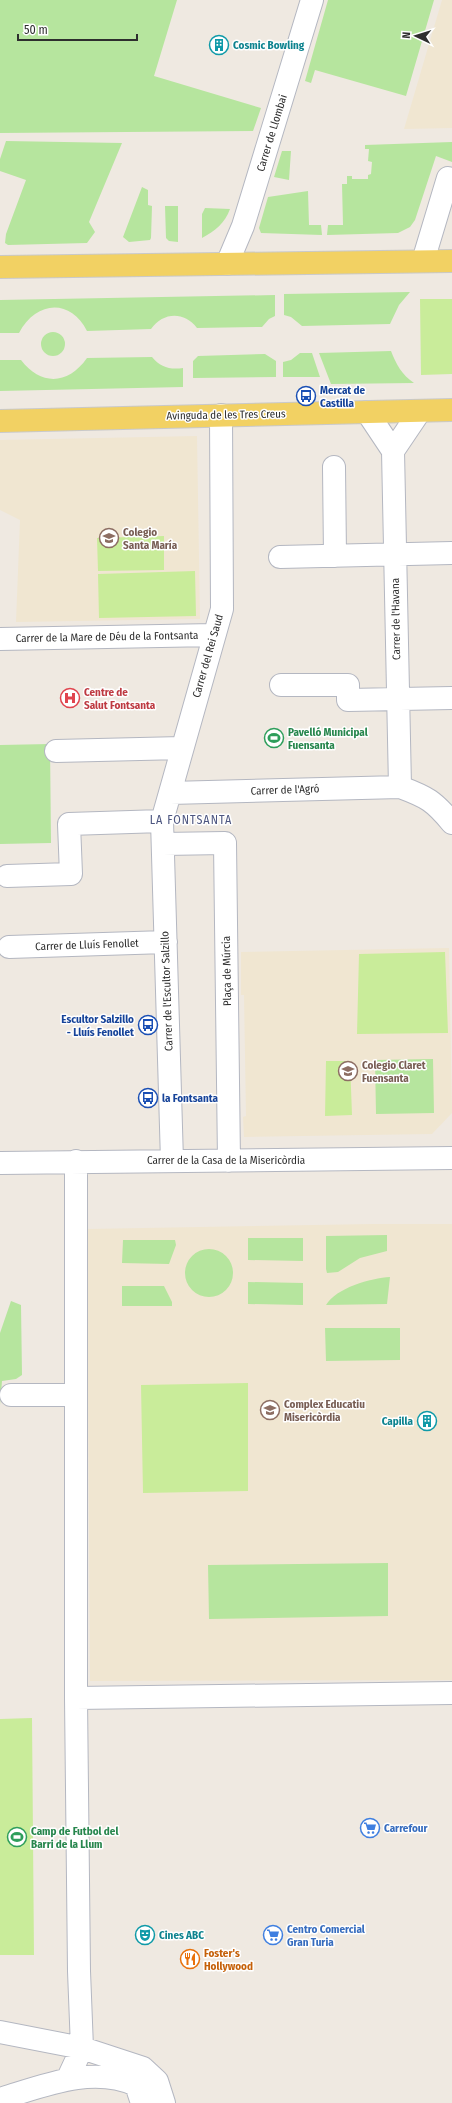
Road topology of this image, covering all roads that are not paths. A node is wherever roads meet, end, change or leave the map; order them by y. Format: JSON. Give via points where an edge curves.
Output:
{"nodes":[{"id":1,"x":312,"y":0,"type":"edge"},
{"id":2,"x":448,"y":178,"type":"dead end"},
{"id":3,"x":423,"y":261,"type":"junction"},
{"id":4,"x":452,"y":261,"type":"edge"},
{"id":5,"x":227,"y":264,"type":"junction"},
{"id":6,"x":0,"y":267,"type":"edge"},
{"id":7,"x":452,"y":410,"type":"edge"},
{"id":8,"x":420,"y":411,"type":"junction"},
{"id":9,"x":366,"y":412,"type":"junction"},
{"id":10,"x":221,"y":415,"type":"junction"},
{"id":11,"x":0,"y":421,"type":"edge"},
{"id":12,"x":393,"y":451,"type":"junction"},
{"id":13,"x":334,"y":467,"type":"dead end"},
{"id":14,"x":452,"y":553,"type":"edge"},
{"id":15,"x":395,"y":554,"type":"junction"},
{"id":16,"x":335,"y":556,"type":"junction"},
{"id":17,"x":280,"y":557,"type":"dead end"},
{"id":18,"x":214,"y":635,"type":"junction"},
{"id":19,"x":0,"y":639,"type":"edge"},
{"id":20,"x":280,"y":685,"type":"dead end"},
{"id":21,"x":452,"y":698,"type":"edge"},
{"id":22,"x":398,"y":699,"type":"junction"},
{"id":23,"x":182,"y":748,"type":"junction"},
{"id":24,"x":56,"y":751,"type":"dead end"},
{"id":25,"x":400,"y":787,"type":"junction"},
{"id":26,"x":170,"y":793,"type":"junction"},
{"id":27,"x":162,"y":821,"type":"junction"},
{"id":28,"x":452,"y":823,"type":"edge"},
{"id":29,"x":163,"y":844,"type":"junction"},
{"id":30,"x":6,"y":876,"type":"dead end"},
{"id":31,"x":166,"y":942,"type":"junction"},
{"id":32,"x":9,"y":947,"type":"dead end"},
{"id":33,"x":452,"y":1158,"type":"edge"},
{"id":34,"x":229,"y":1160,"type":"junction"},
{"id":35,"x":76,"y":1161,"type":"junction"},
{"id":36,"x":172,"y":1161,"type":"junction"},
{"id":37,"x":0,"y":1163,"type":"edge"},
{"id":38,"x":12,"y":1395,"type":"dead end"},
{"id":39,"x":76,"y":1395,"type":"junction"},
{"id":40,"x":452,"y":1693,"type":"edge"},
{"id":41,"x":76,"y":1698,"type":"junction"},
{"id":42,"x":0,"y":2032,"type":"edge"},
{"id":43,"x":82,"y":2048,"type":"junction"},
{"id":44,"x":68,"y":2078,"type":"junction"},
{"id":45,"x":0,"y":2099,"type":"edge"},
{"id":46,"x":142,"y":2103,"type":"edge"},
{"id":47,"x":164,"y":2103,"type":"edge"}],
"edges":[{"from":1,"to":5,"type":"street","name":"Carrer de Llombai","via":[[243,226]]},
{"from":2,"to":3,"type":"street"},
{"from":3,"to":4,"type":"main road"},
{"from":3,"to":5,"type":"main road"},
{"from":5,"to":6,"type":"main road"},
{"from":7,"to":8,"type":"main road","name":"Avinguda de les Tres Creus"},
{"from":8,"to":9,"type":"main road","name":"Avinguda de les Tres Creus"},
{"from":8,"to":12,"type":"street"},
{"from":9,"to":10,"type":"main road","name":"Avinguda de les Tres Creus"},
{"from":9,"to":12,"type":"street"},
{"from":10,"to":11,"type":"main road","name":"Avinguda de les Tres Creus"},
{"from":10,"to":18,"type":"street","name":"Carrer del Rei Saud","via":[[222,609]]},
{"from":12,"to":15,"type":"street","name":"Carrer de l'Havana"},
{"from":13,"to":16,"type":"street"},
{"from":14,"to":15,"type":"street"},
{"from":15,"to":16,"type":"street"},
{"from":15,"to":22,"type":"street","name":"Carrer de l'Havana"},
{"from":16,"to":17,"type":"street"},
{"from":18,"to":19,"type":"street","name":"Carrer de la Mare de Déu de la Fontsanta"},
{"from":18,"to":23,"type":"street","name":"Carrer del Rei Saud"},
{"from":20,"to":22,"type":"street","via":[[348,685],[348,700]]},
{"from":21,"to":22,"type":"street"},
{"from":22,"to":25,"type":"street","name":"Carrer de l'Havana"},
{"from":23,"to":24,"type":"street"},
{"from":23,"to":26,"type":"street","name":"Carrer del Rei Saud"},
{"from":25,"to":26,"type":"street","name":"Carrer de l'Agró"},
{"from":25,"to":28,"type":"street","via":[[425,796]]},
{"from":26,"to":27,"type":"street","name":"Carrer del Rei Saud"},
{"from":27,"to":29,"type":"street","name":"Carrer de l'Escultor Salzillo"},
{"from":27,"to":30,"type":"street","via":[[69,824],[71,874]]},
{"from":29,"to":31,"type":"street","name":"Carrer de l'Escultor Salzillo"},
{"from":29,"to":34,"type":"street","name":"Plaça de Múrcia","via":[[225,843]]},
{"from":31,"to":32,"type":"street","name":"Carrer de Lluís Fenollet"},
{"from":31,"to":36,"type":"street","name":"Carrer de l'Escultor Salzillo"},
{"from":33,"to":34,"type":"street","name":"Carrer de la Casa de la Misericòrdia"},
{"from":34,"to":36,"type":"street","name":"Carrer de la Casa de la Misericòrdia"},
{"from":35,"to":36,"type":"street","name":"Carrer de la Casa de la Misericòrdia"},
{"from":35,"to":37,"type":"street","name":"Carrer de la Casa de la Misericòrdia"},
{"from":35,"to":39,"type":"street"},
{"from":38,"to":39,"type":"street"},
{"from":39,"to":41,"type":"street"},
{"from":40,"to":41,"type":"street"},
{"from":41,"to":43,"type":"street"},
{"from":42,"to":43,"type":"street"},
{"from":43,"to":44,"type":"street"},
{"from":43,"to":47,"type":"street","via":[[143,2068],[156,2081]]},
{"from":44,"to":45,"type":"street"},
{"from":44,"to":46,"type":"street","via":[[125,2080],[136,2085]]}]}
